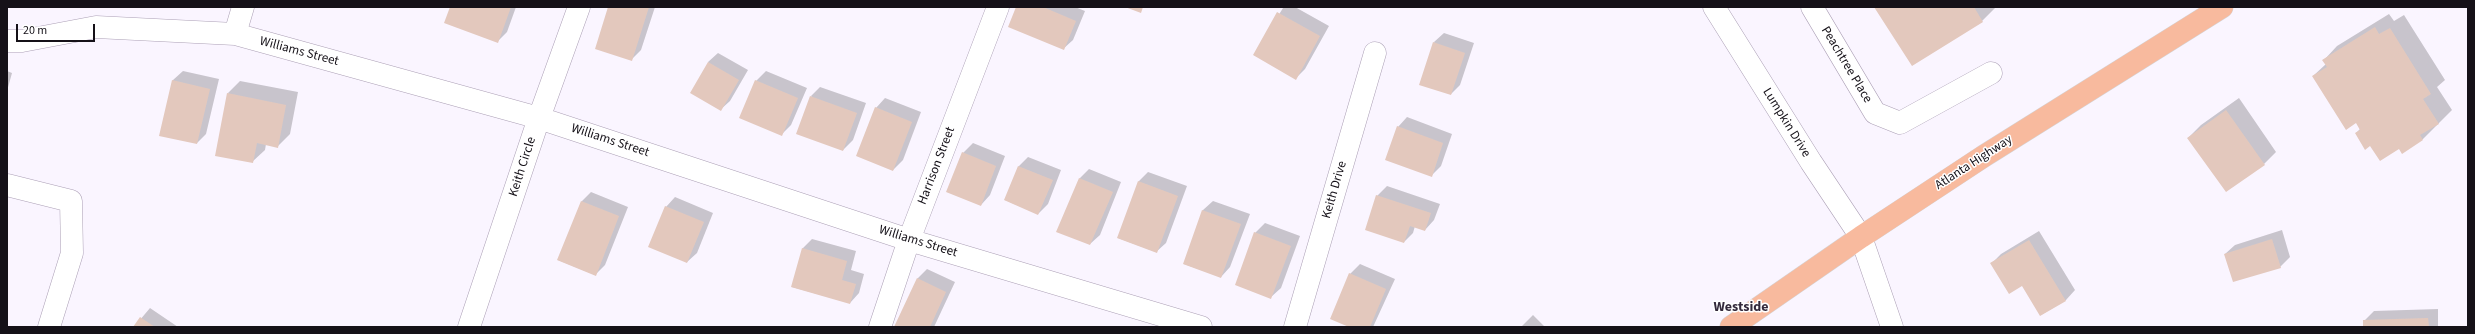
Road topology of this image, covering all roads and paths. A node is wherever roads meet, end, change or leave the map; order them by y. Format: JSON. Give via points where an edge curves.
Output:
{"nodes":[{"id":1,"x":243,"y":7,"type":"edge"},
{"id":2,"x":579,"y":7,"type":"edge"},
{"id":3,"x":998,"y":7,"type":"edge"},
{"id":4,"x":1714,"y":7,"type":"edge"},
{"id":5,"x":1812,"y":7,"type":"edge"},
{"id":6,"x":2222,"y":7,"type":"edge"},
{"id":7,"x":234,"y":34,"type":"junction"},
{"id":8,"x":7,"y":41,"type":"edge"},
{"id":9,"x":1375,"y":53,"type":"dead end"},
{"id":10,"x":1991,"y":73,"type":"dead end"},
{"id":11,"x":539,"y":118,"type":"junction"},
{"id":12,"x":7,"y":186,"type":"edge"},
{"id":13,"x":1861,"y":237,"type":"junction"},
{"id":14,"x":909,"y":240,"type":"junction"},
{"id":15,"x":49,"y":327,"type":"edge"},
{"id":16,"x":469,"y":327,"type":"edge"},
{"id":17,"x":880,"y":327,"type":"edge"},
{"id":18,"x":1201,"y":327,"type":"edge"},
{"id":19,"x":1295,"y":327,"type":"edge"},
{"id":20,"x":1731,"y":327,"type":"edge"},
{"id":21,"x":1892,"y":327,"type":"edge"}],
"edges":[{"from":1,"to":7,"type":"street"},
{"from":2,"to":11,"type":"street","name":"Keith Circle"},
{"from":3,"to":14,"type":"street","name":"Harrison Street"},
{"from":4,"to":13,"type":"street","name":"Lumpkin Drive"},
{"from":5,"to":10,"type":"street","name":"Peachtree Place","via":[[1874,112],[1900,123]]},
{"from":6,"to":13,"type":"main road","name":"Atlanta Highway"},
{"from":7,"to":8,"type":"street","name":"Williams Street","via":[[96,27],[22,41]]},
{"from":7,"to":11,"type":"street","name":"Williams Street"},
{"from":9,"to":19,"type":"street","name":"Keith Drive"},
{"from":11,"to":14,"type":"street","name":"Williams Street"},
{"from":11,"to":16,"type":"street","name":"Keith Circle"},
{"from":12,"to":15,"type":"street","via":[[71,201],[72,253]]},
{"from":13,"to":20,"type":"main road","name":"Atlanta Highway"},
{"from":13,"to":21,"type":"street","name":"Lumpkin Drive"},
{"from":14,"to":17,"type":"street","name":"Harrison Street"},
{"from":14,"to":18,"type":"street","name":"Williams Street"}]}
